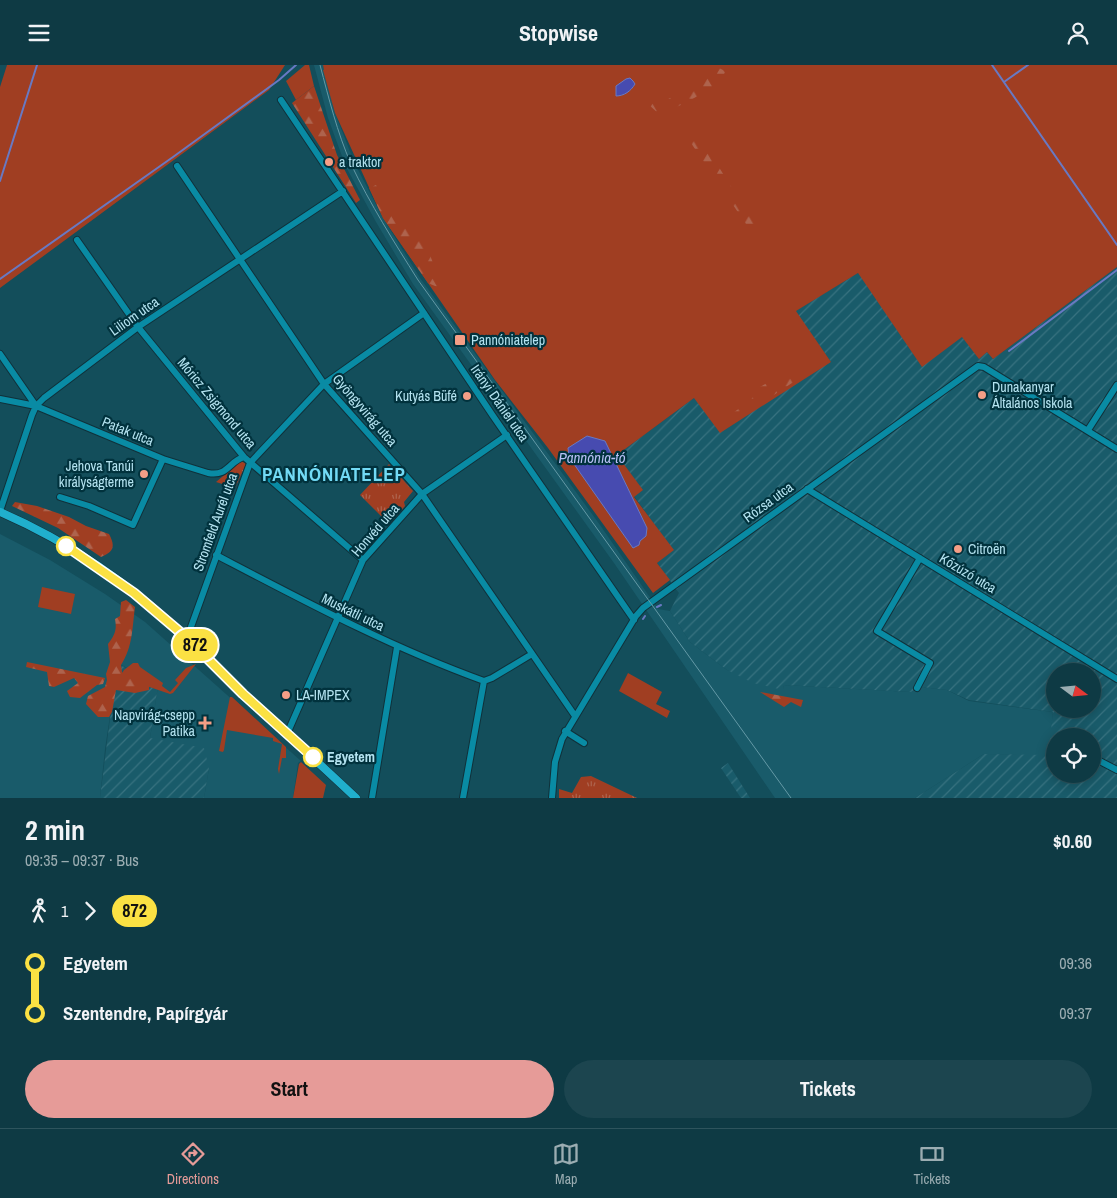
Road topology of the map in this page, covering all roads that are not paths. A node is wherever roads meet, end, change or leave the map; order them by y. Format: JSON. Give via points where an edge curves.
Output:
{"nodes":[{"id":1,"x":281,"y":100,"type":"dead end"},
{"id":2,"x":177,"y":166,"type":"dead end"},
{"id":3,"x":343,"y":191,"type":"junction"},
{"id":4,"x":77,"y":240,"type":"dead end"},
{"id":5,"x":240,"y":259,"type":"junction"},
{"id":6,"x":424,"y":313,"type":"junction"},
{"id":7,"x":138,"y":327,"type":"junction"},
{"id":8,"x":0,"y":354,"type":"edge"},
{"id":9,"x":324,"y":384,"type":"junction"},
{"id":10,"x":1117,"y":385,"type":"edge"},
{"id":11,"x":0,"y":399,"type":"edge"},
{"id":12,"x":36,"y":406,"type":"junction"},
{"id":13,"x":1088,"y":430,"type":"junction"},
{"id":14,"x":507,"y":435,"type":"junction"},
{"id":15,"x":1117,"y":449,"type":"edge"},
{"id":16,"x":244,"y":457,"type":"junction"},
{"id":17,"x":164,"y":459,"type":"junction"},
{"id":18,"x":250,"y":463,"type":"junction"},
{"id":19,"x":807,"y":489,"type":"junction"},
{"id":20,"x":422,"y":494,"type":"junction"},
{"id":21,"x":60,"y":497,"type":"dead end"},
{"id":22,"x":0,"y":511,"type":"edge"},
{"id":23,"x":216,"y":555,"type":"junction"},
{"id":24,"x":920,"y":558,"type":"junction"},
{"id":25,"x":363,"y":560,"type":"junction"},
{"id":26,"x":337,"y":619,"type":"junction"},
{"id":27,"x":634,"y":620,"type":"junction"},
{"id":28,"x":187,"y":638,"type":"junction"},
{"id":29,"x":397,"y":647,"type":"junction"},
{"id":30,"x":532,"y":654,"type":"junction"},
{"id":31,"x":1117,"y":679,"type":"edge"},
{"id":32,"x":484,"y":681,"type":"junction"},
{"id":33,"x":917,"y":688,"type":"dead end"},
{"id":34,"x":574,"y":716,"type":"junction"},
{"id":35,"x":565,"y":731,"type":"junction"},
{"id":36,"x":287,"y":734,"type":"junction"},
{"id":37,"x":584,"y":743,"type":"dead end"},
{"id":38,"x":1101,"y":762,"type":"edge"},
{"id":39,"x":1117,"y":770,"type":"edge"},
{"id":40,"x":356,"y":798,"type":"edge"},
{"id":41,"x":372,"y":798,"type":"edge"},
{"id":42,"x":463,"y":798,"type":"edge"},
{"id":43,"x":552,"y":798,"type":"edge"}],
"edges":[{"from":1,"to":3,"type":"street","name":"Irányi Dániel utca"},
{"from":2,"to":5,"type":"street","name":"Gyöngyvirág utca"},
{"from":3,"to":5,"type":"street","name":"Liliom utca"},
{"from":3,"to":6,"type":"street","name":"Irányi Dániel utca"},
{"from":4,"to":7,"type":"street","name":"Móricz Zsigmond utca"},
{"from":5,"to":7,"type":"street","name":"Liliom utca"},
{"from":5,"to":9,"type":"street","name":"Gyöngyvirág utca"},
{"from":6,"to":9,"type":"street","name":"Stromfeld Aurél utca"},
{"from":6,"to":14,"type":"street","name":"Irányi Dániel utca"},
{"from":7,"to":12,"type":"street","name":"Liliom utca"},
{"from":7,"to":16,"type":"street","name":"Móricz Zsigmond utca"},
{"from":8,"to":12,"type":"street"},
{"from":9,"to":18,"type":"street","name":"Stromfeld Aurél utca"},
{"from":9,"to":20,"type":"street","name":"Gyöngyvirág utca"},
{"from":10,"to":13,"type":"street"},
{"from":11,"to":12,"type":"street","name":"Patak utca"},
{"from":12,"to":17,"type":"street","name":"Patak utca"},
{"from":12,"to":22,"type":"street"},
{"from":13,"to":15,"type":"street","name":"Rózsa utca"},
{"from":13,"to":19,"type":"street","name":"Rózsa utca","via":[[978,366]]},
{"from":14,"to":20,"type":"street","name":"Honvéd utca"},
{"from":14,"to":27,"type":"street","name":"Irányi Dániel utca"},
{"from":16,"to":17,"type":"street","name":"Patak utca","via":[[215,475]]},
{"from":16,"to":18,"type":"street","name":"Móricz Zsigmond utca"},
{"from":17,"to":21,"type":"street","via":[[133,525]]},
{"from":18,"to":23,"type":"street","name":"Stromfeld Aurél utca"},
{"from":18,"to":25,"type":"street","name":"Móricz Zsigmond utca"},
{"from":19,"to":24,"type":"street","name":"Kőzúzó utca"},
{"from":19,"to":27,"type":"street","name":"Rózsa utca","via":[[644,608]]},
{"from":20,"to":25,"type":"street","name":"Honvéd utca"},
{"from":20,"to":30,"type":"street","name":"Gyöngyvirág utca"},
{"from":22,"to":28,"type":"main road","via":[[93,564],[134,593]]},
{"from":23,"to":26,"type":"street","name":"Muskátli utca"},
{"from":23,"to":28,"type":"street","name":"Stromfeld Aurél utca"},
{"from":24,"to":31,"type":"street","name":"Kőzúzó utca"},
{"from":24,"to":33,"type":"street","via":[[877,631],[930,663]]},
{"from":25,"to":26,"type":"street","name":"Honvéd utca"},
{"from":26,"to":29,"type":"street","name":"Muskátli utca"},
{"from":26,"to":36,"type":"street","name":"Honvéd utca"},
{"from":27,"to":34,"type":"street","name":"Rózsa utca"},
{"from":28,"to":36,"type":"main road"},
{"from":29,"to":32,"type":"street","name":"Muskátli utca"},
{"from":29,"to":41,"type":"street"},
{"from":30,"to":32,"type":"street"},
{"from":30,"to":34,"type":"street","name":"Gyöngyvirág utca"},
{"from":32,"to":42,"type":"street"},
{"from":34,"to":35,"type":"street","name":"Rózsa utca"},
{"from":35,"to":37,"type":"street"},
{"from":35,"to":43,"type":"street","name":"Rózsa utca","via":[[557,751]]},
{"from":36,"to":40,"type":"main road"},
{"from":38,"to":39,"type":"street"}]}
